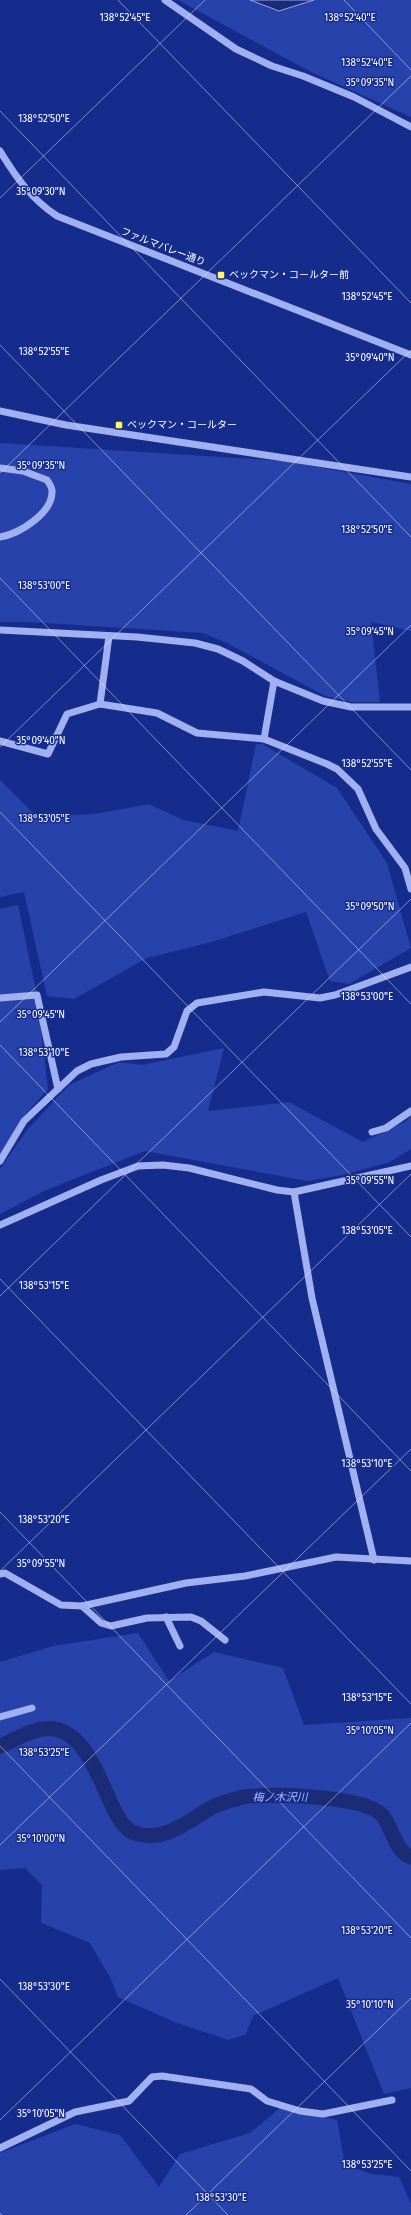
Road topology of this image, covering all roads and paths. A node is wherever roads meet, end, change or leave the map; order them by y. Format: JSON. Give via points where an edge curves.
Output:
{"nodes":[{"id":1,"x":166,"y":0,"type":"edge"},
{"id":2,"x":411,"y":127,"type":"edge"},
{"id":3,"x":0,"y":151,"type":"edge"},
{"id":4,"x":411,"y":355,"type":"edge"},
{"id":5,"x":0,"y":410,"type":"edge"},
{"id":6,"x":0,"y":468,"type":"edge"},
{"id":7,"x":411,"y":477,"type":"edge"},
{"id":8,"x":0,"y":537,"type":"edge"},
{"id":9,"x":0,"y":630,"type":"edge"},
{"id":10,"x":109,"y":636,"type":"junction"},
{"id":11,"x":274,"y":681,"type":"junction"},
{"id":12,"x":100,"y":704,"type":"junction"},
{"id":13,"x":411,"y":707,"type":"edge"},
{"id":14,"x":264,"y":740,"type":"junction"},
{"id":15,"x":0,"y":741,"type":"edge"},
{"id":16,"x":411,"y":889,"type":"edge"},
{"id":17,"x":411,"y":967,"type":"edge"},
{"id":18,"x":0,"y":998,"type":"edge"},
{"id":19,"x":58,"y":1089,"type":"junction"},
{"id":20,"x":411,"y":1111,"type":"edge"},
{"id":21,"x":372,"y":1132,"type":"dead end"},
{"id":22,"x":0,"y":1162,"type":"edge"},
{"id":23,"x":411,"y":1166,"type":"edge"},
{"id":24,"x":294,"y":1192,"type":"junction"},
{"id":25,"x":0,"y":1225,"type":"edge"},
{"id":26,"x":374,"y":1560,"type":"junction"},
{"id":27,"x":411,"y":1561,"type":"edge"},
{"id":28,"x":0,"y":1574,"type":"edge"},
{"id":29,"x":82,"y":1606,"type":"junction"},
{"id":30,"x":166,"y":1617,"type":"junction"},
{"id":31,"x":225,"y":1640,"type":"dead end"},
{"id":32,"x":180,"y":1646,"type":"dead end"},
{"id":33,"x":32,"y":1708,"type":"dead end"},
{"id":34,"x":0,"y":1717,"type":"edge"},
{"id":35,"x":392,"y":2100,"type":"dead end"},
{"id":36,"x":0,"y":2148,"type":"edge"}],
"edges":[{"from":1,"to":2,"type":"street","via":[[236,49],[272,66],[354,97]]},
{"from":3,"to":4,"type":"street","name":"ファルマバレー通り","via":[[31,196],[57,216]]},
{"from":5,"to":7,"type":"street","via":[[66,425]]},
{"from":6,"to":8,"type":"street","via":[[23,471],[47,480],[52,490],[51,501],[30,524],[9,536]]},
{"from":9,"to":10,"type":"street"},
{"from":10,"to":11,"type":"street","via":[[195,643],[218,649]]},
{"from":10,"to":12,"type":"street"},
{"from":11,"to":13,"type":"street","via":[[323,701],[351,707]]},
{"from":11,"to":14,"type":"street"},
{"from":12,"to":14,"type":"street","via":[[157,713],[197,733]]},
{"from":12,"to":15,"type":"street","via":[[67,714],[48,754]]},
{"from":14,"to":16,"type":"street","via":[[337,769],[358,789],[376,829],[405,868]]},
{"from":17,"to":19,"type":"street","via":[[320,998],[264,992],[197,1003],[187,1011],[174,1047],[166,1054],[121,1057],[91,1064],[77,1071]]},
{"from":18,"to":19,"type":"street","via":[[37,995]]},
{"from":19,"to":22,"type":"street","via":[[24,1121]]},
{"from":20,"to":21,"type":"street","via":[[386,1128]]},
{"from":23,"to":24,"type":"street"},
{"from":24,"to":25,"type":"street","via":[[189,1168],[138,1166]]},
{"from":24,"to":26,"type":"street","via":[[312,1298]]},
{"from":26,"to":27,"type":"street"},
{"from":26,"to":29,"type":"street","via":[[336,1557],[245,1576],[186,1583]]},
{"from":28,"to":29,"type":"street","via":[[5,1573],[61,1605]]},
{"from":29,"to":30,"type":"street","via":[[101,1623],[111,1626],[147,1618]]},
{"from":30,"to":31,"type":"street","via":[[191,1617],[201,1621]]},
{"from":30,"to":32,"type":"street"},
{"from":33,"to":34,"type":"street"},
{"from":35,"to":36,"type":"street","via":[[323,2114],[300,2111],[267,2101],[251,2089],[162,2076],[152,2077],[129,2100],[75,2112]]}]}
